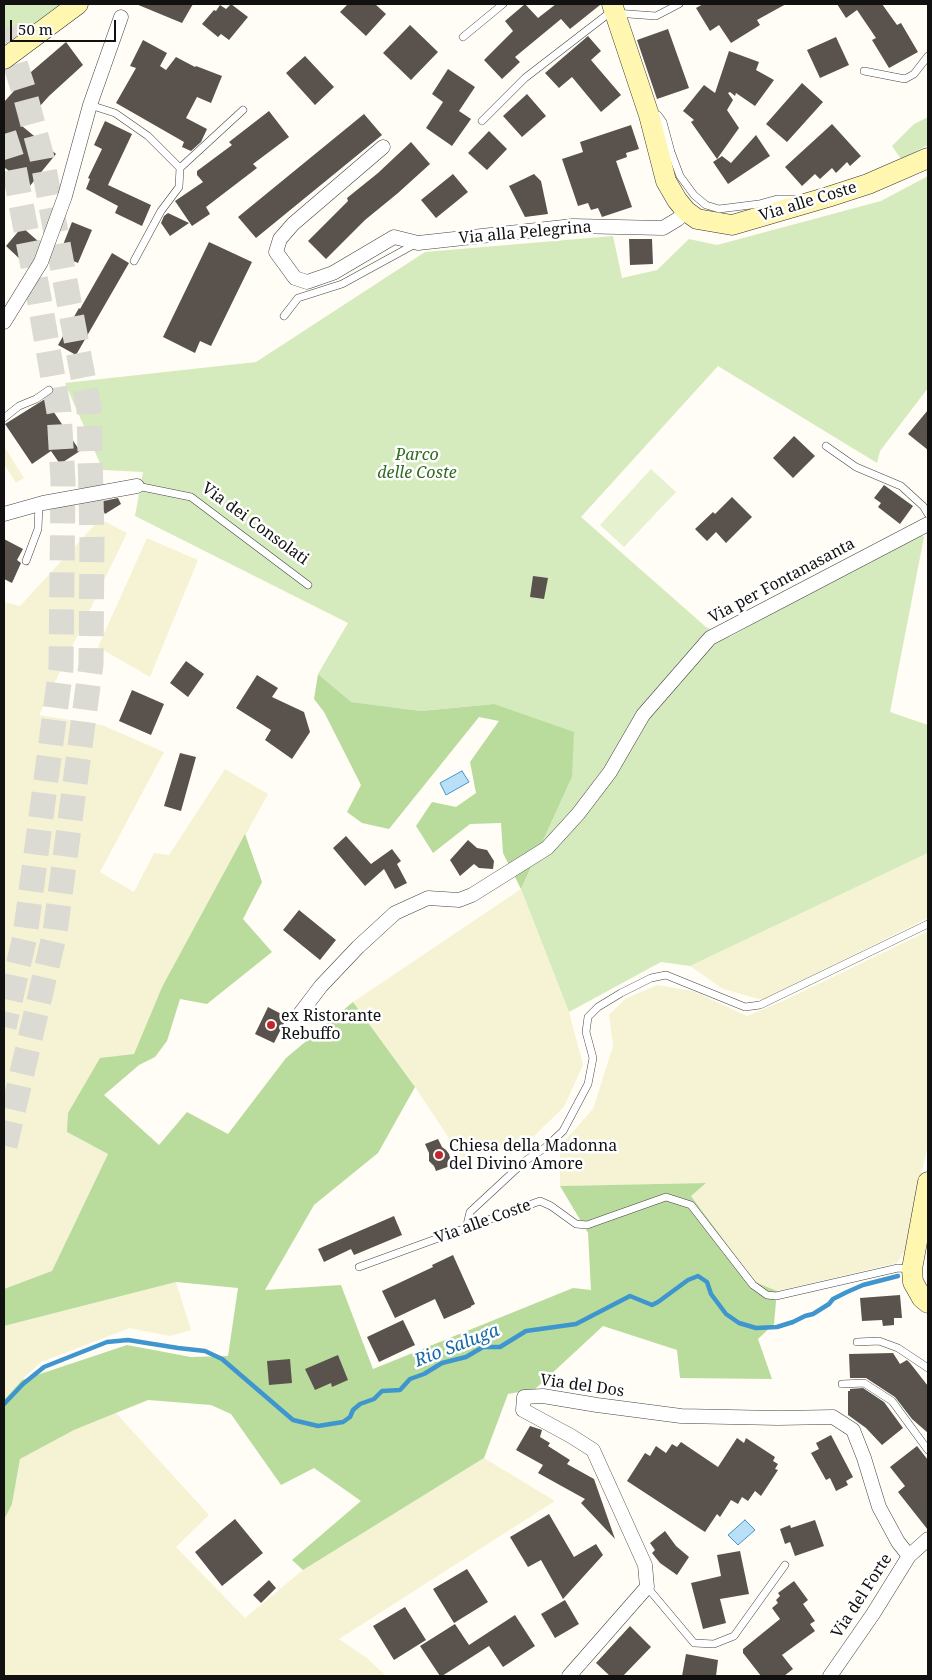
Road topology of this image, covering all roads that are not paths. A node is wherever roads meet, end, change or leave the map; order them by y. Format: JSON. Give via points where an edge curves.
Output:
{"nodes":[{"id":1,"x":78,"y":4,"type":"edge"},
{"id":2,"x":503,"y":4,"type":"edge"},
{"id":3,"x":679,"y":4,"type":"edge"},
{"id":4,"x":614,"y":8,"type":"edge"},
{"id":5,"x":121,"y":17,"type":"dead end"},
{"id":6,"x":463,"y":37,"type":"dead end"},
{"id":7,"x":928,"y":56,"type":"edge"},
{"id":8,"x":4,"y":59,"type":"edge"},
{"id":9,"x":864,"y":71,"type":"dead end"},
{"id":10,"x":90,"y":105,"type":"junction"},
{"id":11,"x":243,"y":110,"type":"dead end"},
{"id":12,"x":649,"y":115,"type":"junction"},
{"id":13,"x":482,"y":121,"type":"dead end"},
{"id":14,"x":383,"y":147,"type":"dead end"},
{"id":15,"x":928,"y":158,"type":"edge"},
{"id":16,"x":180,"y":168,"type":"junction"},
{"id":17,"x":802,"y":205,"type":"junction"},
{"id":18,"x":686,"y":212,"type":"junction"},
{"id":19,"x":418,"y":243,"type":"junction"},
{"id":20,"x":134,"y":261,"type":"dead end"},
{"id":21,"x":284,"y":316,"type":"dead end"},
{"id":22,"x":4,"y":322,"type":"edge"},
{"id":23,"x":49,"y":390,"type":"dead end"},
{"id":24,"x":4,"y":418,"type":"edge"},
{"id":25,"x":826,"y":446,"type":"dead end"},
{"id":26,"x":136,"y":486,"type":"joint"},
{"id":27,"x":39,"y":504,"type":"junction"},
{"id":28,"x":4,"y":514,"type":"edge"},
{"id":29,"x":928,"y":514,"type":"edge"},
{"id":30,"x":928,"y":524,"type":"edge"},
{"id":31,"x":26,"y":561,"type":"dead end"},
{"id":32,"x":308,"y":585,"type":"dead end"},
{"id":33,"x":928,"y":924,"type":"edge"},
{"id":34,"x":299,"y":1015,"type":"dead end"},
{"id":35,"x":928,"y":1182,"type":"edge"},
{"id":36,"x":466,"y":1228,"type":"junction"},
{"id":37,"x":359,"y":1267,"type":"dead end"},
{"id":38,"x":912,"y":1269,"type":"junction"},
{"id":39,"x":928,"y":1303,"type":"edge"},
{"id":40,"x":858,"y":1342,"type":"dead end"},
{"id":41,"x":928,"y":1368,"type":"edge"},
{"id":42,"x":842,"y":1384,"type":"dead end"},
{"id":43,"x":928,"y":1450,"type":"edge"},
{"id":44,"x":928,"y":1539,"type":"edge"},
{"id":45,"x":909,"y":1556,"type":"junction"},
{"id":46,"x":785,"y":1565,"type":"dead end"},
{"id":47,"x":648,"y":1587,"type":"junction"},
{"id":48,"x":568,"y":1676,"type":"edge"},
{"id":49,"x":830,"y":1676,"type":"edge"}],
"edges":[{"from":1,"to":8,"type":"street"},
{"from":2,"to":6,"type":"lane"},
{"from":3,"to":4,"type":"lane","via":[[656,16]]},
{"from":4,"to":12,"type":"street"},
{"from":4,"to":13,"type":"lane","via":[[525,78]]},
{"from":5,"to":10,"type":"street"},
{"from":7,"to":9,"type":"lane","via":[[914,74],[905,79]]},
{"from":10,"to":16,"type":"lane","via":[[114,113],[148,136]]},
{"from":10,"to":22,"type":"street","via":[[65,196],[40,262]]},
{"from":11,"to":16,"type":"lane"},
{"from":12,"to":17,"type":"lane","via":[[658,115],[663,122],[680,176],[706,205],[719,209],[778,199],[793,199]]},
{"from":12,"to":18,"type":"street","via":[[666,181]]},
{"from":14,"to":19,"type":"street","name":"Via alla Pelegrina","via":[[293,224],[280,239],[276,252],[295,278],[307,282],[333,273],[394,237]]},
{"from":15,"to":17,"type":"street","name":"Via alle Coste","via":[[868,184]]},
{"from":16,"to":20,"type":"lane","via":[[179,187]]},
{"from":17,"to":18,"type":"street","name":"Via alle Coste","via":[[732,225],[708,222]]},
{"from":18,"to":19,"type":"street","name":"Via alla Pelegrina","via":[[663,228],[573,226]]},
{"from":19,"to":21,"type":"lane","name":"Via alla Pelegrina","via":[[342,284],[298,298]]},
{"from":23,"to":24,"type":"lane"},
{"from":25,"to":29,"type":"lane","via":[[856,467],[901,486]]},
{"from":26,"to":27,"type":"street","name":"Via dei Consolati"},
{"from":26,"to":32,"type":"lane","name":"Via dei Consolati","via":[[191,497]]},
{"from":27,"to":28,"type":"street","name":"Via dei Consolati"},
{"from":27,"to":31,"type":"lane","via":[[38,529]]},
{"from":30,"to":34,"type":"street","name":"Via per Fontanasanta","via":[[710,638],[644,715],[610,772],[547,848],[472,895],[460,900],[428,898],[396,913],[358,947]]},
{"from":33,"to":36,"type":"lane","via":[[760,1005],[745,1007],[666,975],[651,978],[598,1007],[588,1017],[586,1032],[593,1058],[588,1084],[563,1131],[470,1212]]},
{"from":35,"to":38,"type":"street"},
{"from":36,"to":37,"type":"lane","name":"Via alle Coste"},
{"from":36,"to":38,"type":"lane","name":"Via alle Coste","via":[[540,1201],[576,1224],[587,1225],[666,1196],[691,1205],[753,1285],[767,1295],[776,1296],[898,1268]]},
{"from":38,"to":39,"type":"street","via":[[913,1282]]},
{"from":40,"to":41,"type":"lane","via":[[879,1341],[898,1348]]},
{"from":42,"to":43,"type":"lane","via":[[864,1383],[892,1401]]},
{"from":44,"to":45,"type":"street","name":"Via del Forte"},
{"from":45,"to":47,"type":"street","name":"Via del Dos","via":[[879,1507],[853,1430],[833,1417],[681,1416],[524,1396],[523,1410],[593,1450],[645,1565]]},
{"from":45,"to":49,"type":"street","name":"Via del Forte"},
{"from":46,"to":47,"type":"lane","via":[[734,1636],[714,1644],[694,1643]]},
{"from":47,"to":48,"type":"street"}]}
